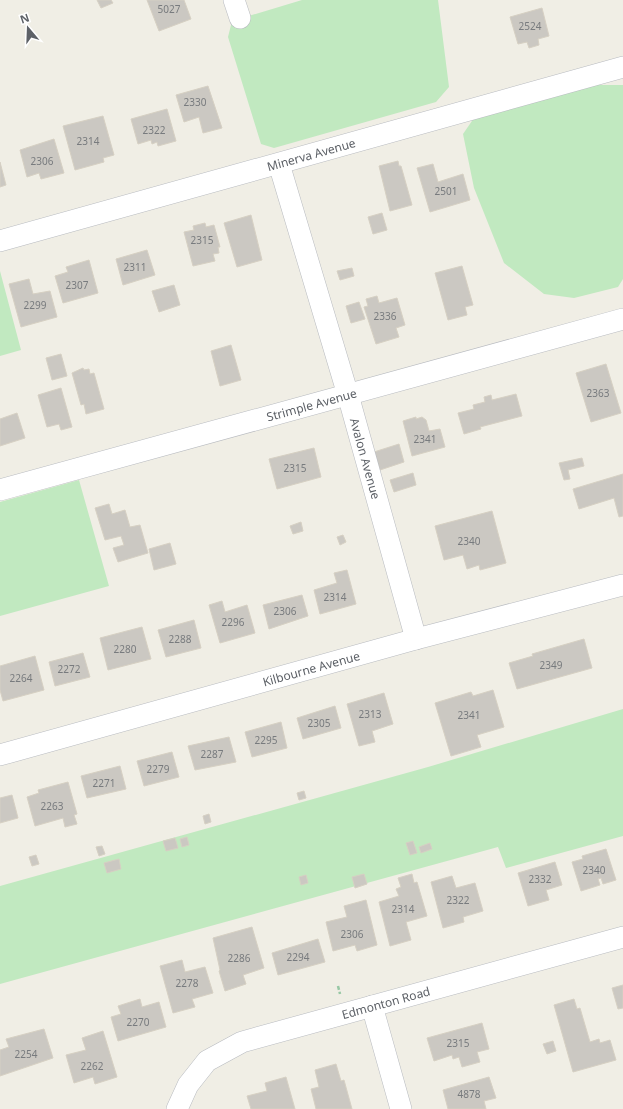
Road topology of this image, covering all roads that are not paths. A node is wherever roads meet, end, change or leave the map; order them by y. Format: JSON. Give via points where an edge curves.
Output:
{"nodes":[{"id":1,"x":623,"y":67,"type":"edge"},
{"id":2,"x":279,"y":164,"type":"junction"},
{"id":3,"x":0,"y":241,"type":"edge"},
{"id":4,"x":623,"y":319,"type":"edge"},
{"id":5,"x":348,"y":395,"type":"junction"},
{"id":6,"x":0,"y":490,"type":"edge"},
{"id":7,"x":623,"y":585,"type":"edge"},
{"id":8,"x":416,"y":639,"type":"junction"},
{"id":9,"x":0,"y":755,"type":"edge"},
{"id":10,"x":623,"y":937,"type":"edge"},
{"id":11,"x":372,"y":1006,"type":"junction"},
{"id":12,"x":177,"y":1109,"type":"edge"},
{"id":13,"x":401,"y":1109,"type":"edge"}],
"edges":[{"from":1,"to":2,"type":"street","name":"Minerva Avenue"},
{"from":2,"to":3,"type":"street","name":"Minerva Avenue"},
{"from":2,"to":5,"type":"street","name":"Avalon Avenue"},
{"from":4,"to":5,"type":"street","name":"Strimple Avenue"},
{"from":5,"to":6,"type":"street","name":"Strimple Avenue"},
{"from":5,"to":8,"type":"street","name":"Avalon Avenue"},
{"from":7,"to":8,"type":"street","name":"Kilbourne Avenue"},
{"from":8,"to":9,"type":"street","name":"Kilbourne Avenue"},
{"from":10,"to":11,"type":"street","name":"Edmonton Road"},
{"from":11,"to":12,"type":"street","name":"Edmonton Road","via":[[242,1042],[207,1061],[188,1085]]},
{"from":11,"to":13,"type":"street"}]}
